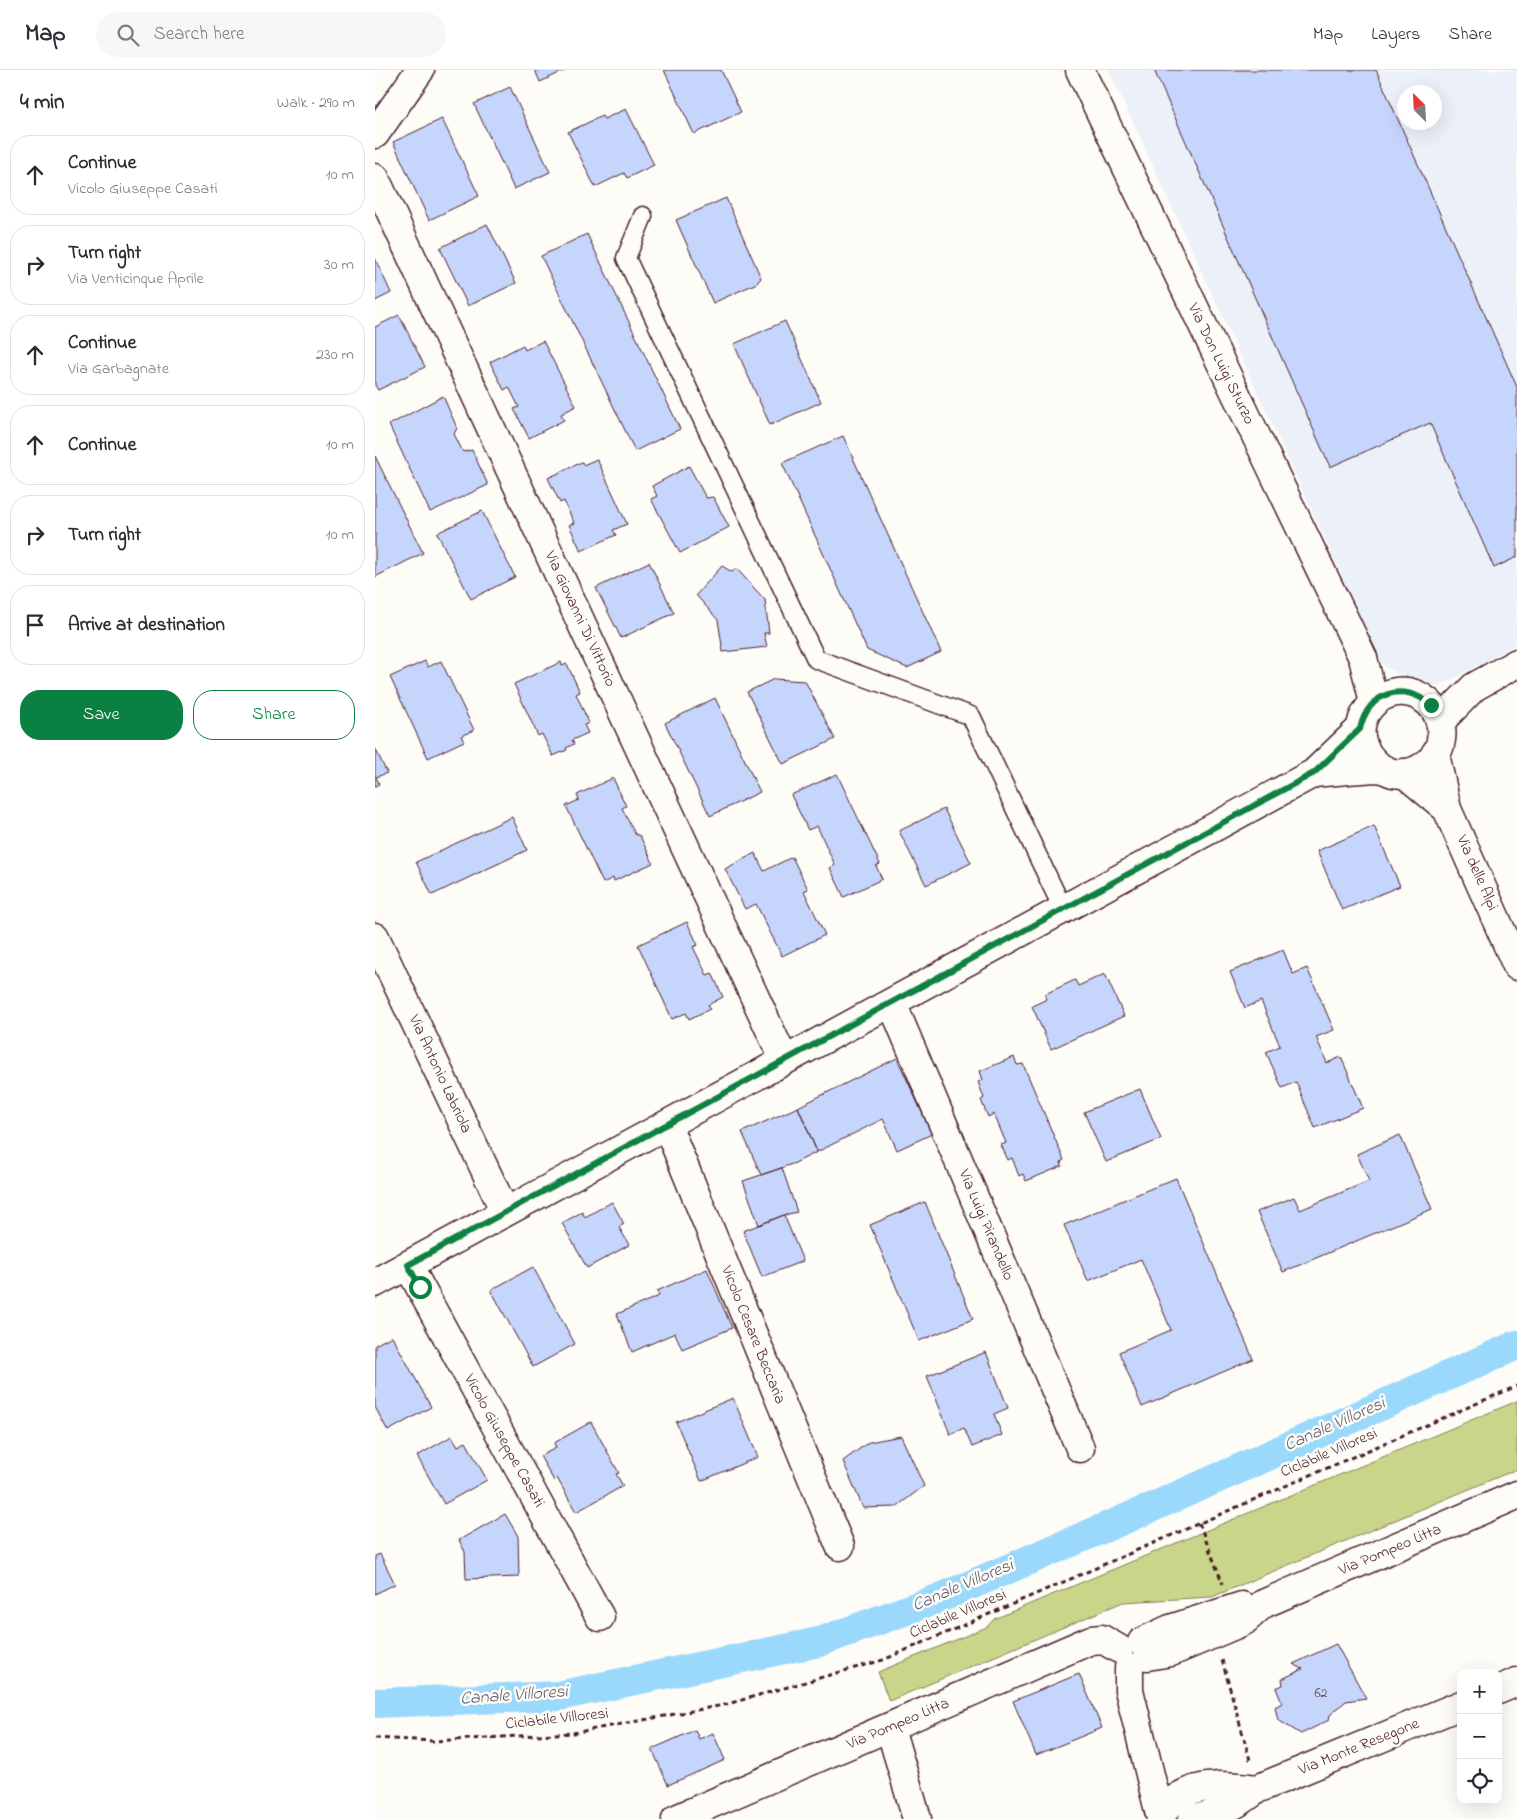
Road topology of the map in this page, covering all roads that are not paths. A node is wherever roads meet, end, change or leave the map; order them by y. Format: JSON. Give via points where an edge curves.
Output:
{"nodes":[{"id":1,"x":420,"y":70,"type":"edge"},
{"id":2,"x":1080,"y":70,"type":"edge"},
{"id":3,"x":375,"y":134,"type":"edge"},
{"id":4,"x":375,"y":178,"type":"edge"},
{"id":5,"x":643,"y":216,"type":"dead end"},
{"id":6,"x":1517,"y":663,"type":"edge"},
{"id":7,"x":1474,"y":687,"type":"junction"},
{"id":8,"x":1385,"y":697,"type":"junction"},
{"id":9,"x":1423,"y":698,"type":"junction"},
{"id":10,"x":1440,"y":722,"type":"junction"},
{"id":11,"x":1360,"y":729,"type":"junction"},
{"id":12,"x":1435,"y":754,"type":"junction"},
{"id":13,"x":1393,"y":771,"type":"junction"},
{"id":14,"x":1314,"y":773,"type":"junction"},
{"id":15,"x":1447,"y":809,"type":"junction"},
{"id":16,"x":1063,"y":909,"type":"junction"},
{"id":17,"x":375,"y":937,"type":"edge"},
{"id":18,"x":1517,"y":966,"type":"edge"},
{"id":19,"x":892,"y":1003,"type":"junction"},
{"id":20,"x":784,"y":1060,"type":"junction"},
{"id":21,"x":667,"y":1125,"type":"junction"},
{"id":22,"x":505,"y":1212,"type":"junction"},
{"id":23,"x":408,"y":1265,"type":"junction"},
{"id":24,"x":375,"y":1283,"type":"edge"},
{"id":25,"x":1080,"y":1448,"type":"dead end"},
{"id":26,"x":1517,"y":1495,"type":"edge"},
{"id":27,"x":840,"y":1546,"type":"dead end"},
{"id":28,"x":600,"y":1617,"type":"dead end"},
{"id":29,"x":1134,"y":1654,"type":"junction"},
{"id":30,"x":1517,"y":1682,"type":"edge"},
{"id":31,"x":1502,"y":1688,"type":"edge"},
{"id":32,"x":1457,"y":1706,"type":"edge"},
{"id":33,"x":890,"y":1728,"type":"junction"},
{"id":34,"x":1254,"y":1777,"type":"junction"},
{"id":35,"x":1161,"y":1817,"type":"edge"},
{"id":36,"x":676,"y":1819,"type":"edge"},
{"id":37,"x":917,"y":1819,"type":"edge"},
{"id":38,"x":1192,"y":1819,"type":"edge"}],
"edges":[{"from":1,"to":3,"type":"street"},
{"from":2,"to":8,"type":"street","name":"Via Don Luigi Sturzo","via":[[1363,658]]},
{"from":4,"to":20,"type":"street","name":"Via Giovanni Di Vittorio"},
{"from":5,"to":16,"type":"lane","via":[[626,258],[816,658],[971,716]]},
{"from":6,"to":7,"type":"street"},
{"from":7,"to":9,"type":"street"},
{"from":7,"to":10,"type":"street"},
{"from":8,"to":9,"type":"street","via":[[1411,693]]},
{"from":8,"to":11,"type":"street","via":[[1367,710]]},
{"from":9,"to":10,"type":"street","via":[[1437,713]]},
{"from":10,"to":12,"type":"street","via":[[1442,733]]},
{"from":11,"to":13,"type":"street","via":[[1365,752],[1372,761]]},
{"from":11,"to":14,"type":"street"},
{"from":12,"to":13,"type":"street","via":[[1416,770]]},
{"from":12,"to":15,"type":"street","name":"Via delle Alpi"},
{"from":13,"to":14,"type":"street"},
{"from":13,"to":15,"type":"street","name":"Via delle Alpi"},
{"from":14,"to":16,"type":"street"},
{"from":15,"to":18,"type":"street","name":"Via delle Alpi"},
{"from":16,"to":19,"type":"street"},
{"from":17,"to":22,"type":"street","name":"Via Antonio Labriola"},
{"from":19,"to":20,"type":"street"},
{"from":19,"to":25,"type":"street","name":"Via Luigi Pirandello"},
{"from":20,"to":21,"type":"street"},
{"from":21,"to":22,"type":"street"},
{"from":21,"to":27,"type":"street","name":"Vicolo Cesare Beccaria"},
{"from":22,"to":23,"type":"street"},
{"from":23,"to":24,"type":"street"},
{"from":23,"to":28,"type":"street","name":"Vicolo Giuseppe Casati"},
{"from":26,"to":29,"type":"street","name":"Via Pompeo Litta","via":[[1263,1604],[1244,1621],[1171,1652]]},
{"from":29,"to":33,"type":"street","name":"Via Pompeo Litta","via":[[1102,1639],[1091,1640]]},
{"from":29,"to":35,"type":"street","via":[[1129,1690]]},
{"from":30,"to":31,"type":"street"},
{"from":32,"to":34,"type":"street","name":"Via Monte Resegone"},
{"from":33,"to":36,"type":"street","name":"Via Pompeo Litta"},
{"from":33,"to":37,"type":"street"},
{"from":34,"to":35,"type":"street","name":"Via Monte Resegone","via":[[1178,1796]]},
{"from":34,"to":38,"type":"street","name":"Via Monte Resegone","via":[[1242,1801],[1213,1815]]},
{"from":35,"to":38,"type":"street","name":"Via Monte Resegone"}]}
